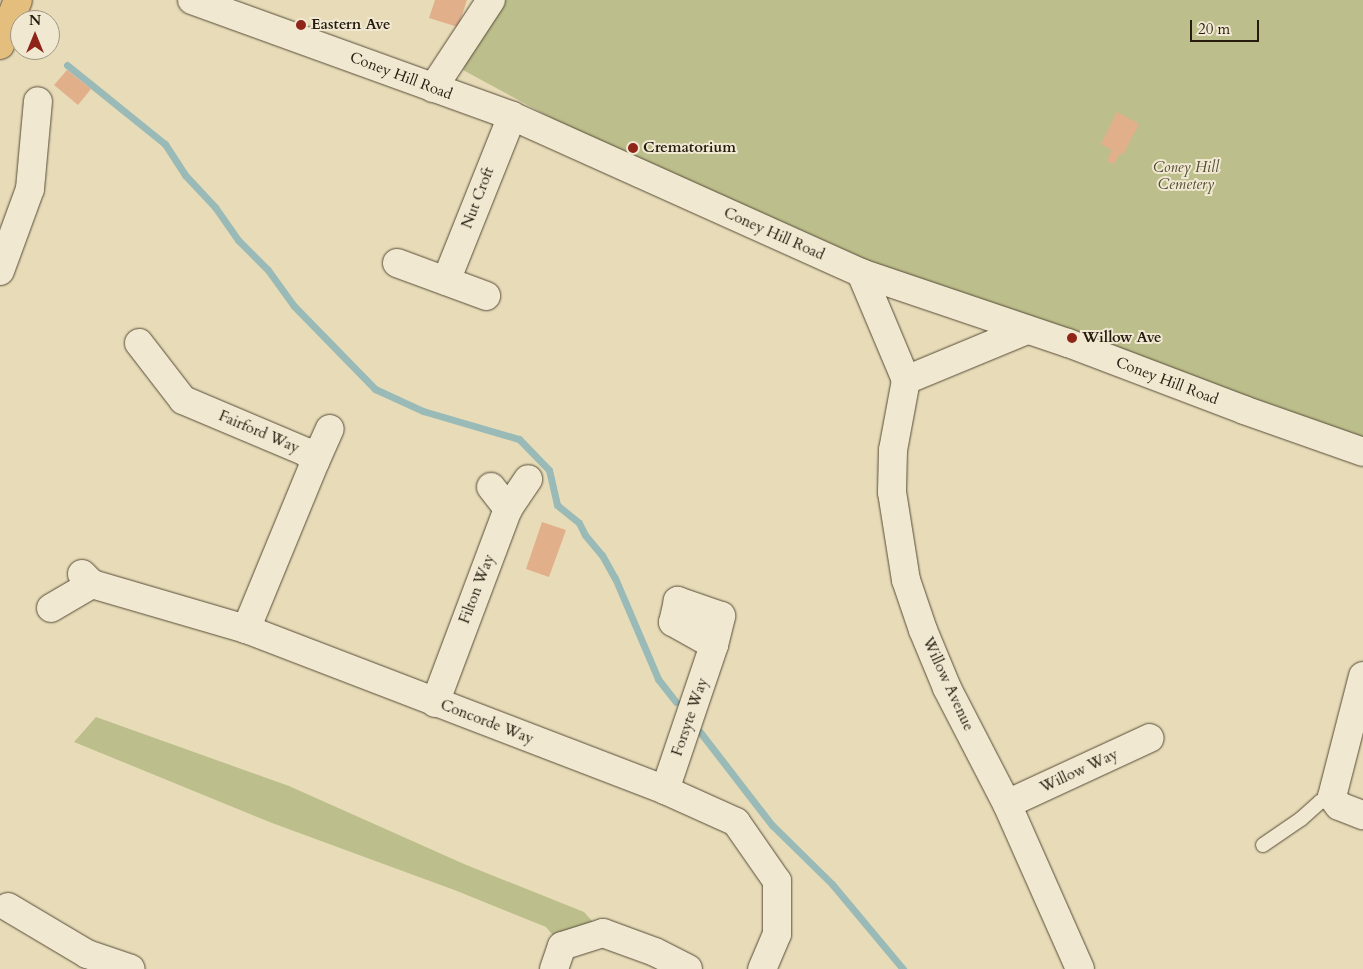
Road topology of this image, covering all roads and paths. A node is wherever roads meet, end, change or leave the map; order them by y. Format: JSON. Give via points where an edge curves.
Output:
{"nodes":[{"id":1,"x":192,"y":0,"type":"edge"},
{"id":2,"x":491,"y":0,"type":"edge"},
{"id":3,"x":19,"y":1,"type":"edge"},
{"id":4,"x":0,"y":45,"type":"edge"},
{"id":5,"x":433,"y":88,"type":"junction"},
{"id":6,"x":38,"y":101,"type":"dead end"},
{"id":7,"x":512,"y":116,"type":"junction"},
{"id":8,"x":397,"y":263,"type":"dead end"},
{"id":9,"x":0,"y":271,"type":"edge"},
{"id":10,"x":861,"y":273,"type":"junction"},
{"id":11,"x":446,"y":280,"type":"junction"},
{"id":12,"x":486,"y":296,"type":"dead end"},
{"id":13,"x":1027,"y":330,"type":"junction"},
{"id":14,"x":139,"y":343,"type":"dead end"},
{"id":15,"x":906,"y":380,"type":"junction"},
{"id":16,"x":330,"y":429,"type":"dead end"},
{"id":17,"x":1363,"y":452,"type":"edge"},
{"id":18,"x":315,"y":462,"type":"junction"},
{"id":19,"x":528,"y":479,"type":"dead end"},
{"id":20,"x":491,"y":487,"type":"dead end"},
{"id":21,"x":508,"y":509,"type":"junction"},
{"id":22,"x":51,"y":608,"type":"dead end"},
{"id":23,"x":246,"y":629,"type":"junction"},
{"id":24,"x":714,"y":645,"type":"dead end"},
{"id":25,"x":1363,"y":676,"type":"edge"},
{"id":26,"x":435,"y":703,"type":"junction"},
{"id":27,"x":1150,"y":738,"type":"dead end"},
{"id":28,"x":666,"y":790,"type":"junction"},
{"id":29,"x":1332,"y":797,"type":"junction"},
{"id":30,"x":1007,"y":804,"type":"junction"},
{"id":31,"x":1363,"y":815,"type":"edge"},
{"id":32,"x":1263,"y":845,"type":"dead end"},
{"id":33,"x":8,"y":907,"type":"dead end"},
{"id":34,"x":85,"y":961,"type":"edge"},
{"id":35,"x":130,"y":969,"type":"edge"},
{"id":36,"x":554,"y":969,"type":"edge"},
{"id":37,"x":688,"y":969,"type":"edge"},
{"id":38,"x":762,"y":969,"type":"edge"},
{"id":39,"x":1080,"y":969,"type":"edge"}],
"edges":[{"from":1,"to":5,"type":"street","name":"Coney Hill Road"},
{"from":2,"to":5,"type":"street"},
{"from":3,"to":4,"type":"highway"},
{"from":5,"to":7,"type":"street","name":"Coney Hill Road"},
{"from":6,"to":9,"type":"street","via":[[30,189]]},
{"from":7,"to":10,"type":"street","name":"Coney Hill Road"},
{"from":7,"to":11,"type":"street","name":"Nut Croft"},
{"from":8,"to":11,"type":"street"},
{"from":10,"to":13,"type":"street","name":"Coney Hill Road"},
{"from":10,"to":15,"type":"street"},
{"from":11,"to":12,"type":"street"},
{"from":13,"to":15,"type":"street"},
{"from":13,"to":17,"type":"street","name":"Coney Hill Road"},
{"from":14,"to":18,"type":"street","name":"Fairford Way","via":[[183,400],[226,408],[306,452]]},
{"from":15,"to":30,"type":"street","name":"Willow Avenue","via":[[893,450],[892,492],[906,580],[947,688]]},
{"from":16,"to":18,"type":"street"},
{"from":18,"to":23,"type":"street","name":"Fairford Way"},
{"from":19,"to":21,"type":"street","name":"Filton Way"},
{"from":20,"to":21,"type":"street"},
{"from":21,"to":26,"type":"street","name":"Filton Way"},
{"from":22,"to":23,"type":"street","name":"Concorde Way","via":[[87,579]]},
{"from":23,"to":26,"type":"street","name":"Concorde Way"},
{"from":24,"to":28,"type":"street","name":"Forsyte Way"},
{"from":25,"to":29,"type":"street"},
{"from":26,"to":28,"type":"street","name":"Concorde Way"},
{"from":27,"to":30,"type":"street","name":"Willow Way"},
{"from":28,"to":38,"type":"street","name":"Concorde Way","via":[[736,822],[778,881],[778,934]]},
{"from":29,"to":31,"type":"street","via":[[1339,806]]},
{"from":29,"to":32,"type":"lane","via":[[1321,801]]},
{"from":30,"to":39,"type":"street","name":"Willow Avenue"},
{"from":33,"to":34,"type":"street"},
{"from":34,"to":35,"type":"street"},
{"from":36,"to":37,"type":"street","via":[[562,946],[603,933],[655,952]]}]}
